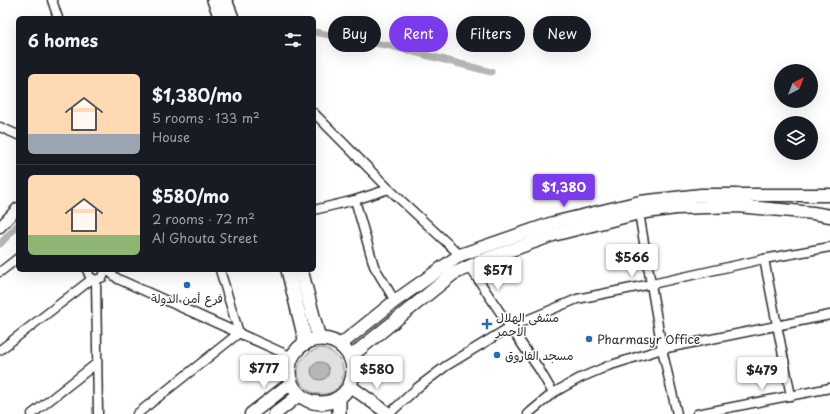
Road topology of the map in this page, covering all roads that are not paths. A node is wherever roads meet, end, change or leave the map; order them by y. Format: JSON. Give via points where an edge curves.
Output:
{"nodes":[{"id":1,"x":52,"y":0,"type":"edge"},
{"id":2,"x":214,"y":0,"type":"edge"},
{"id":3,"x":225,"y":0,"type":"edge"},
{"id":4,"x":57,"y":16,"type":"edge"},
{"id":5,"x":219,"y":16,"type":"edge"},
{"id":6,"x":231,"y":16,"type":"edge"},
{"id":7,"x":316,"y":115,"type":"edge"},
{"id":8,"x":0,"y":127,"type":"edge"},
{"id":9,"x":16,"y":134,"type":"edge"},
{"id":10,"x":389,"y":189,"type":"junction"},
{"id":11,"x":830,"y":195,"type":"edge"},
{"id":12,"x":355,"y":200,"type":"junction"},
{"id":13,"x":16,"y":210,"type":"edge"},
{"id":14,"x":316,"y":210,"type":"edge"},
{"id":15,"x":639,"y":213,"type":"junction"},
{"id":16,"x":830,"y":216,"type":"edge"},
{"id":17,"x":0,"y":227,"type":"edge"},
{"id":18,"x":830,"y":247,"type":"edge"},
{"id":19,"x":460,"y":255,"type":"junction"},
{"id":20,"x":764,"y":259,"type":"junction"},
{"id":21,"x":16,"y":260,"type":"edge"},
{"id":22,"x":469,"y":266,"type":"junction"},
{"id":23,"x":0,"y":272,"type":"edge"},
{"id":24,"x":106,"y":272,"type":"edge"},
{"id":25,"x":109,"y":272,"type":"edge"},
{"id":26,"x":221,"y":272,"type":"edge"},
{"id":27,"x":289,"y":272,"type":"edge"},
{"id":28,"x":301,"y":272,"type":"edge"},
{"id":29,"x":93,"y":276,"type":"edge"},
{"id":30,"x":118,"y":279,"type":"junction"},
{"id":31,"x":652,"y":284,"type":"junction"},
{"id":32,"x":395,"y":301,"type":"junction"},
{"id":33,"x":830,"y":315,"type":"edge"},
{"id":34,"x":777,"y":326,"type":"junction"},
{"id":35,"x":510,"y":328,"type":"junction"},
{"id":36,"x":239,"y":333,"type":"junction"},
{"id":37,"x":313,"y":341,"type":"junction"},
{"id":38,"x":340,"y":345,"type":"junction"},
{"id":39,"x":662,"y":349,"type":"junction"},
{"id":40,"x":0,"y":350,"type":"edge"},
{"id":41,"x":292,"y":357,"type":"junction"},
{"id":42,"x":350,"y":357,"type":"junction"},
{"id":43,"x":97,"y":363,"type":"junction"},
{"id":44,"x":291,"y":383,"type":"junction"},
{"id":45,"x":350,"y":386,"type":"junction"},
{"id":46,"x":830,"y":388,"type":"edge"},
{"id":47,"x":553,"y":393,"type":"junction"},
{"id":48,"x":299,"y":395,"type":"junction"},
{"id":49,"x":791,"y":396,"type":"junction"},
{"id":50,"x":339,"y":398,"type":"junction"},
{"id":51,"x":319,"y":409,"type":"edge"},
{"id":52,"x":32,"y":414,"type":"edge"},
{"id":53,"x":98,"y":414,"type":"edge"},
{"id":54,"x":137,"y":414,"type":"edge"},
{"id":55,"x":251,"y":414,"type":"edge"},
{"id":56,"x":275,"y":414,"type":"edge"},
{"id":57,"x":340,"y":414,"type":"edge"},
{"id":58,"x":389,"y":414,"type":"edge"},
{"id":59,"x":528,"y":414,"type":"edge"},
{"id":60,"x":677,"y":414,"type":"edge"},
{"id":61,"x":697,"y":414,"type":"edge"}],
"edges":[{"from":1,"to":4,"type":"street"},
{"from":2,"to":5,"type":"main road"},
{"from":3,"to":6,"type":"main road"},
{"from":7,"to":10,"type":"street"},
{"from":8,"to":9,"type":"street"},
{"from":10,"to":12,"type":"street"},
{"from":10,"to":19,"type":"street"},
{"from":11,"to":19,"type":"main road","via":[[701,195],[640,202],[553,223]]},
{"from":12,"to":14,"type":"street"},
{"from":12,"to":32,"type":"street","via":[[374,266]]},
{"from":13,"to":17,"type":"street"},
{"from":15,"to":16,"type":"main road","via":[[676,208],[738,206]]},
{"from":15,"to":22,"type":"main road","via":[[553,235]]},
{"from":15,"to":31,"type":"street"},
{"from":18,"to":20,"type":"street"},
{"from":19,"to":32,"type":"main road"},
{"from":20,"to":31,"type":"street"},
{"from":20,"to":34,"type":"street"},
{"from":21,"to":23,"type":"street"},
{"from":22,"to":35,"type":"street"},
{"from":22,"to":42,"type":"main road","via":[[453,274]]},
{"from":24,"to":29,"type":"street"},
{"from":25,"to":30,"type":"street"},
{"from":26,"to":36,"type":"street"},
{"from":27,"to":37,"type":"main road"},
{"from":28,"to":37,"type":"main road"},
{"from":29,"to":30,"type":"street"},
{"from":29,"to":40,"type":"street"},
{"from":29,"to":43,"type":"street"},
{"from":30,"to":36,"type":"street"},
{"from":31,"to":35,"type":"street","via":[[577,299]]},
{"from":31,"to":39,"type":"street"},
{"from":32,"to":38,"type":"main road"},
{"from":33,"to":34,"type":"street"},
{"from":34,"to":39,"type":"street"},
{"from":34,"to":49,"type":"street"},
{"from":35,"to":47,"type":"street"},
{"from":35,"to":58,"type":"street","via":[[446,366]]},
{"from":36,"to":41,"type":"street"},
{"from":36,"to":54,"type":"street"},
{"from":37,"to":38,"type":"main road","via":[[330,340]]},
{"from":37,"to":41,"type":"main road","via":[[298,349]]},
{"from":38,"to":42,"type":"main road"},
{"from":39,"to":47,"type":"street","via":[[608,366]]},
{"from":39,"to":60,"type":"street"},
{"from":41,"to":44,"type":"main road","via":[[289,365]]},
{"from":42,"to":45,"type":"main road","via":[[353,371]]},
{"from":43,"to":52,"type":"street"},
{"from":43,"to":53,"type":"street"},
{"from":44,"to":48,"type":"main road"},
{"from":44,"to":55,"type":"main road"},
{"from":45,"to":50,"type":"main road"},
{"from":45,"to":58,"type":"main road"},
{"from":46,"to":49,"type":"street"},
{"from":47,"to":59,"type":"street"},
{"from":48,"to":51,"type":"main road"},
{"from":48,"to":56,"type":"main road"},
{"from":49,"to":61,"type":"street"},
{"from":50,"to":51,"type":"main road"},
{"from":50,"to":57,"type":"main road"}]}
